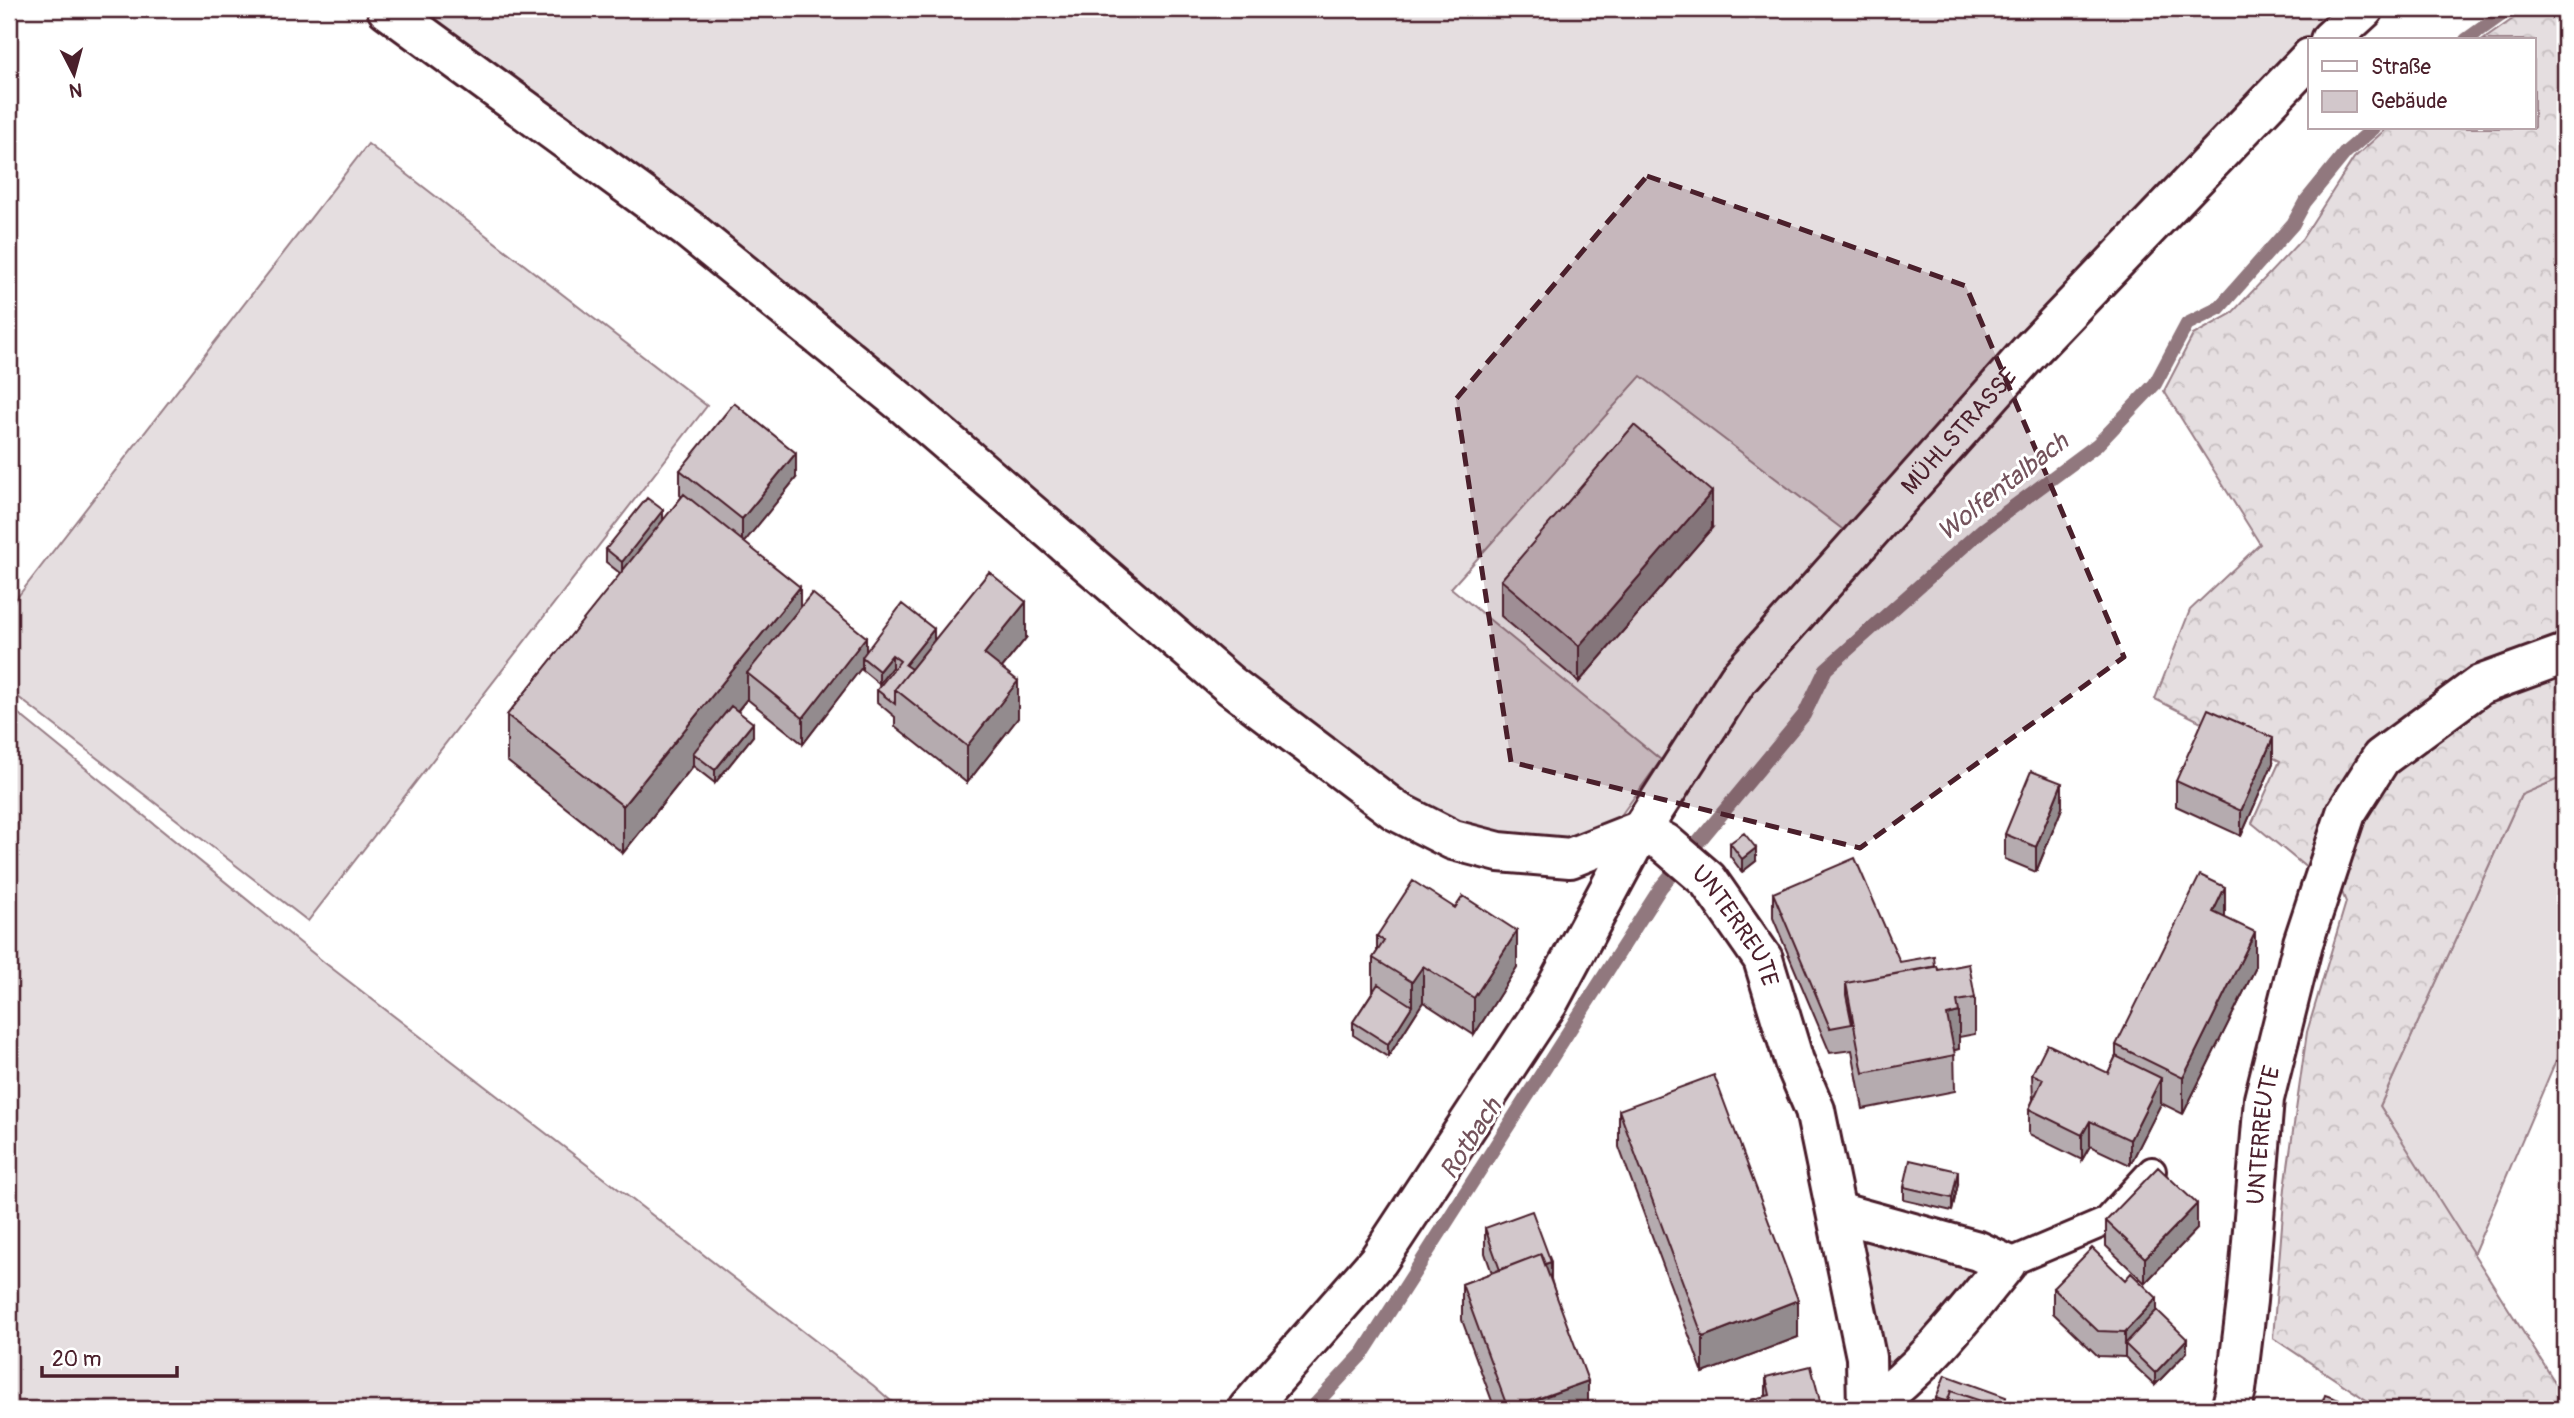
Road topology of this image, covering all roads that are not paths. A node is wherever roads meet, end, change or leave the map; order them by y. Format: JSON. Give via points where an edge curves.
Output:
{"nodes":[{"id":1,"x":387,"y":9,"type":"edge"},
{"id":2,"x":2364,"y":9,"type":"edge"},
{"id":3,"x":2332,"y":38,"type":"edge"},
{"id":4,"x":2308,"y":60,"type":"edge"},
{"id":5,"x":2565,"y":653,"type":"edge"},
{"id":6,"x":1653,"y":837,"type":"junction"},
{"id":7,"x":2152,"y":1171,"type":"edge"},
{"id":8,"x":1837,"y":1212,"type":"junction"},
{"id":9,"x":2006,"y":1264,"type":"junction"},
{"id":10,"x":1248,"y":1409,"type":"edge"},
{"id":11,"x":1868,"y":1409,"type":"edge"},
{"id":12,"x":2231,"y":1409,"type":"edge"}],
"edges":[{"from":1,"to":6,"type":"street","via":[[688,229],[907,407],[1230,685],[1396,811],[1453,840],[1499,852],[1570,858]]},
{"from":2,"to":3,"type":"street"},
{"from":4,"to":6,"type":"street","name":"MÜHLSTRASSE","via":[[2032,349],[1738,679]]},
{"from":5,"to":12,"type":"street","name":"UNTERREUTE","via":[[2480,685],[2381,758],[2346,813],[2285,1008],[2264,1099],[2247,1301]]},
{"from":6,"to":8,"type":"street","name":"UNTERREUTE","via":[[1708,880],[1763,959],[1794,1061],[1815,1110]]},
{"from":6,"to":10,"type":"street","name":"MÜHLSTRASSE","via":[[1378,1261]]},
{"from":7,"to":9,"type":"lane","via":[[2105,1222]]},
{"from":8,"to":9,"type":"street","via":[[1978,1251]]},
{"from":8,"to":11,"type":"street","name":"UNTERREUTE","via":[[1866,1357]]},
{"from":9,"to":11,"type":"street","name":"UNTERREUTE","via":[[1903,1384]]}]}
